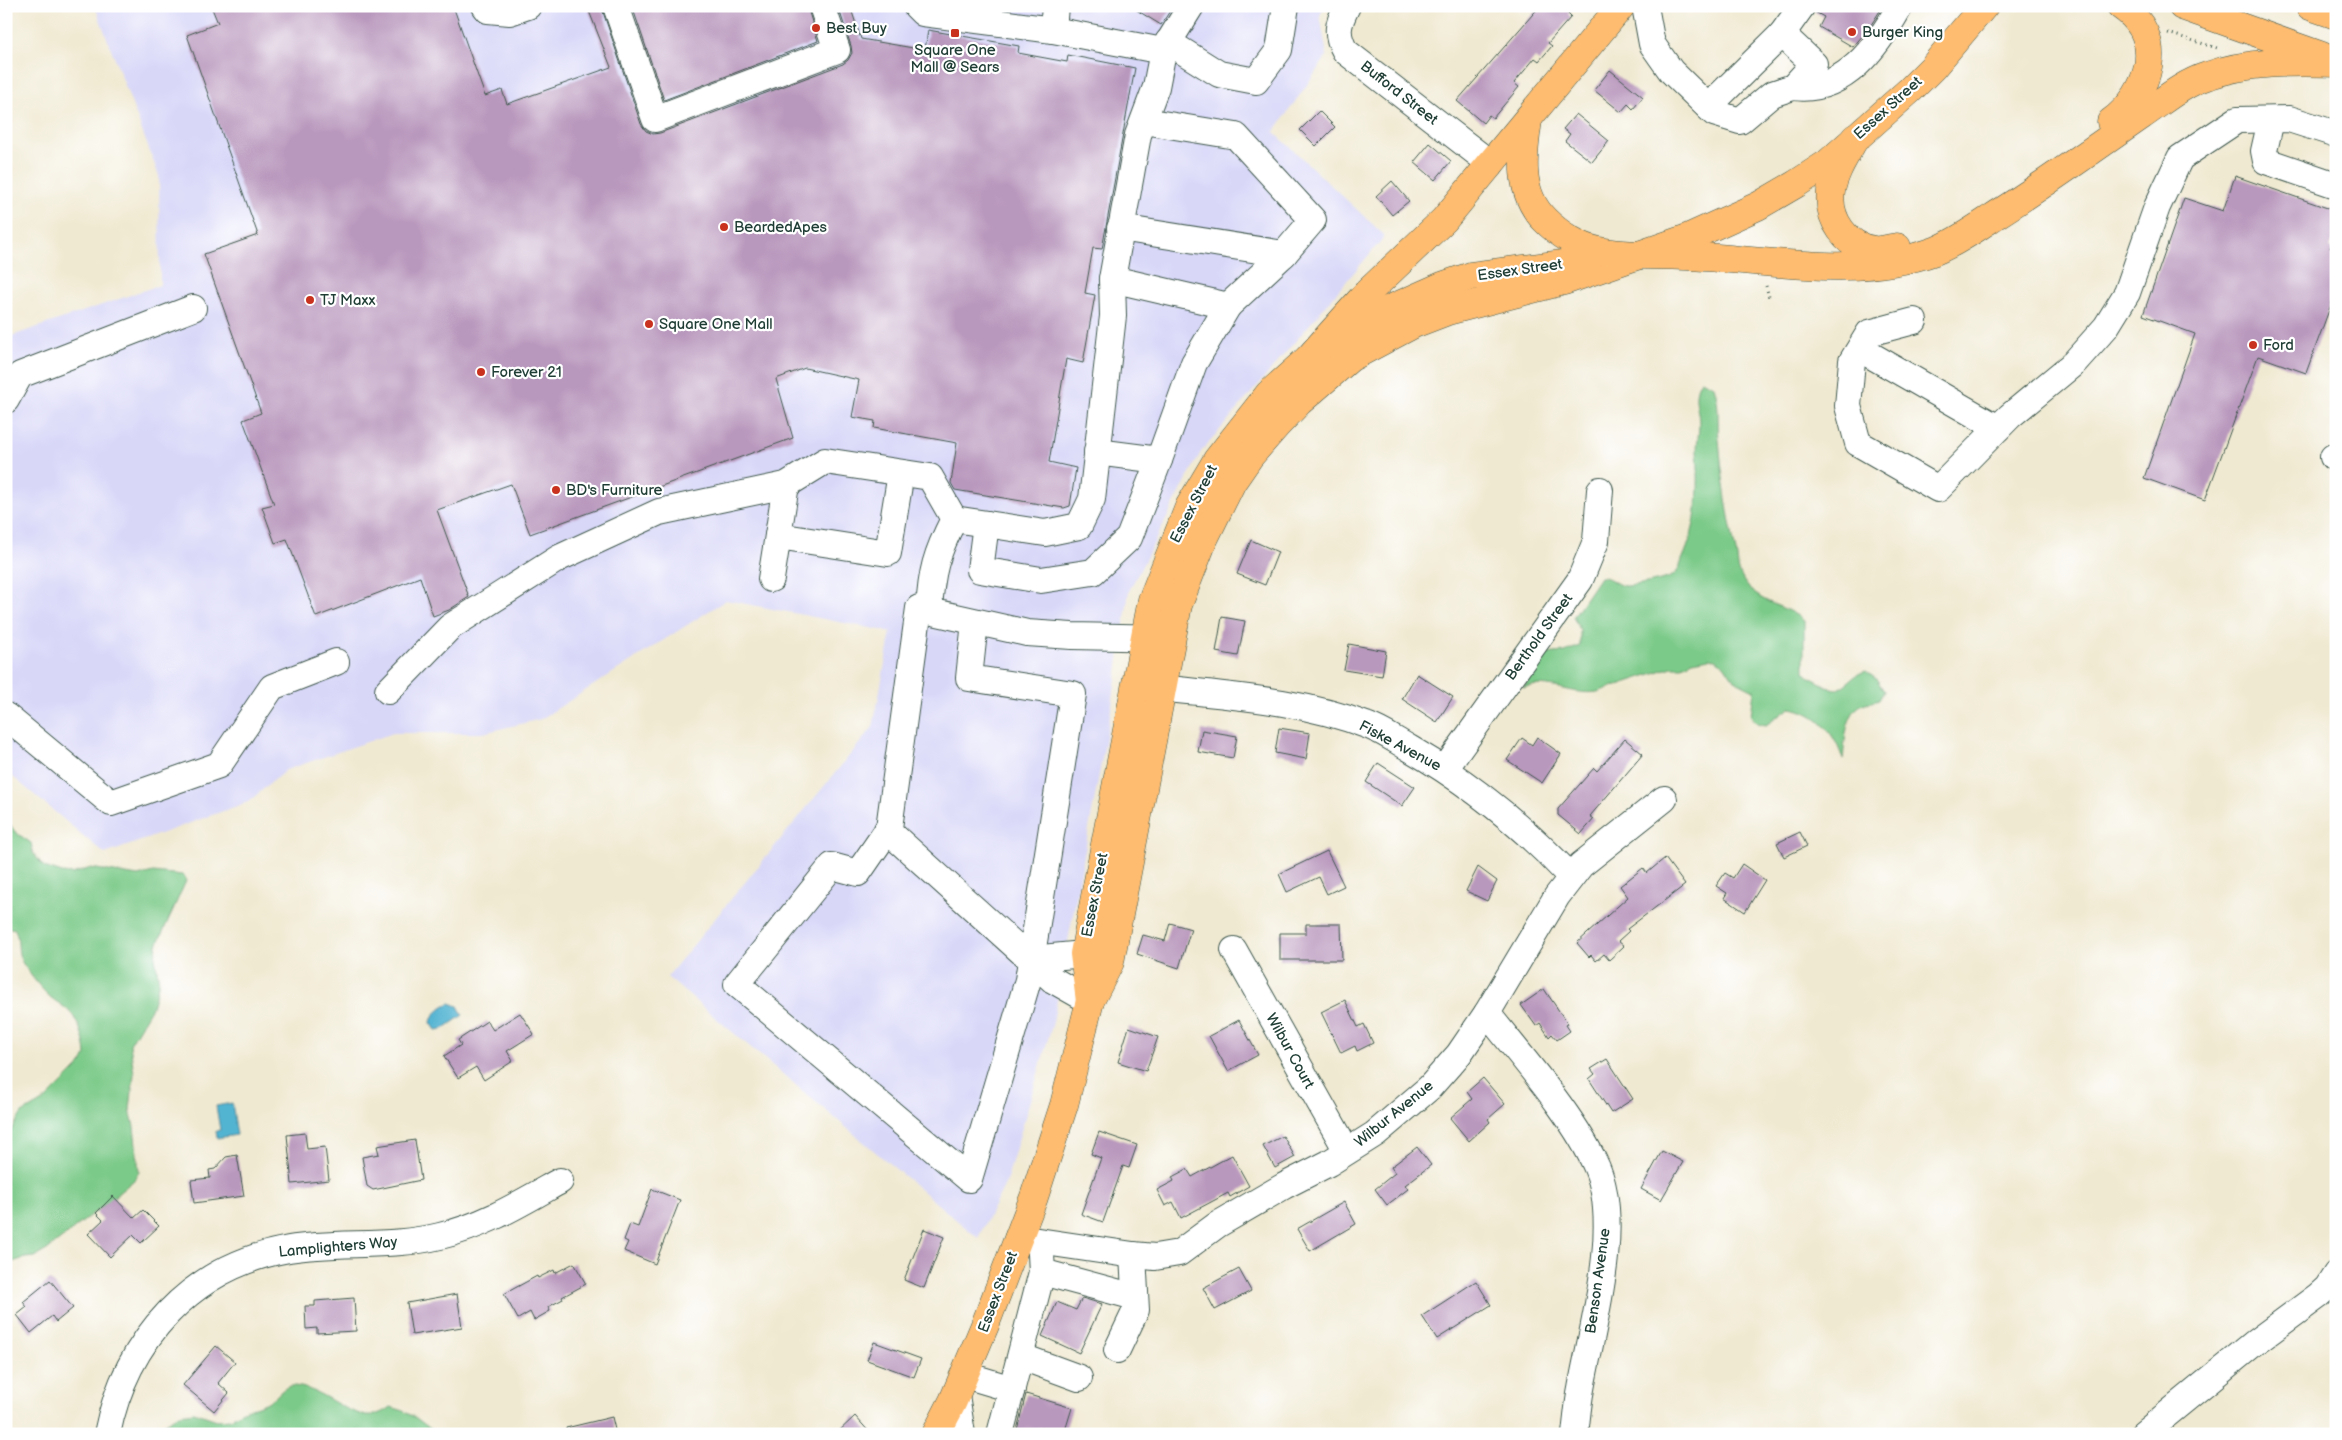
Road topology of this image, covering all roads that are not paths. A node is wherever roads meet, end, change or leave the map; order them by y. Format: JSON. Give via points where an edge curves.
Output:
{"nodes":[{"id":1,"x":484,"y":6,"type":"edge"},
{"id":2,"x":528,"y":6,"type":"edge"},
{"id":3,"x":616,"y":6,"type":"edge"},
{"id":4,"x":822,"y":6,"type":"edge"},
{"id":5,"x":916,"y":6,"type":"edge"},
{"id":6,"x":1191,"y":6,"type":"edge"},
{"id":7,"x":1286,"y":6,"type":"edge"},
{"id":8,"x":1347,"y":6,"type":"edge"},
{"id":9,"x":1621,"y":6,"type":"edge"},
{"id":10,"x":1645,"y":6,"type":"edge"},
{"id":11,"x":1802,"y":6,"type":"edge"},
{"id":12,"x":1900,"y":6,"type":"edge"},
{"id":13,"x":1984,"y":6,"type":"edge"},
{"id":14,"x":2121,"y":6,"type":"edge"},
{"id":15,"x":2182,"y":6,"type":"edge"},
{"id":16,"x":2310,"y":6,"type":"edge"},
{"id":17,"x":2336,"y":15,"type":"edge"},
{"id":18,"x":1054,"y":18,"type":"edge"},
{"id":19,"x":1782,"y":34,"type":"junction"},
{"id":20,"x":1166,"y":46,"type":"junction"},
{"id":21,"x":2336,"y":62,"type":"edge"},
{"id":22,"x":1793,"y":87,"type":"junction"},
{"id":23,"x":1708,"y":106,"type":"junction"},
{"id":24,"x":1528,"y":120,"type":"junction"},
{"id":25,"x":2271,"y":120,"type":"junction"},
{"id":26,"x":1144,"y":122,"type":"junction"},
{"id":27,"x":2336,"y":134,"type":"edge"},
{"id":28,"x":1855,"y":138,"type":"junction"},
{"id":29,"x":1491,"y":164,"type":"junction"},
{"id":30,"x":2336,"y":185,"type":"edge"},
{"id":31,"x":1120,"y":228,"type":"junction"},
{"id":32,"x":1284,"y":254,"type":"junction"},
{"id":33,"x":1642,"y":255,"type":"junction"},
{"id":34,"x":1112,"y":279,"type":"junction"},
{"id":35,"x":1228,"y":306,"type":"junction"},
{"id":36,"x":193,"y":308,"type":"dead end"},
{"id":37,"x":1914,"y":321,"type":"dead end"},
{"id":38,"x":1860,"y":349,"type":"junction"},
{"id":39,"x":1309,"y":358,"type":"junction"},
{"id":40,"x":6,"y":400,"type":"edge"},
{"id":41,"x":1998,"y":428,"type":"junction"},
{"id":42,"x":1097,"y":452,"type":"junction"},
{"id":43,"x":1159,"y":460,"type":"junction"},
{"id":44,"x":901,"y":473,"type":"junction"},
{"id":45,"x":786,"y":485,"type":"junction"},
{"id":46,"x":1600,"y":490,"type":"dead end"},
{"id":47,"x":954,"y":520,"type":"junction"},
{"id":48,"x":986,"y":524,"type":"junction"},
{"id":49,"x":778,"y":536,"type":"junction"},
{"id":50,"x":771,"y":579,"type":"dead end"},
{"id":51,"x":919,"y":608,"type":"dead end"},
{"id":52,"x":975,"y":622,"type":"junction"},
{"id":53,"x":1143,"y":637,"type":"junction"},
{"id":54,"x":1172,"y":638,"type":"junction"},
{"id":55,"x":336,"y":662,"type":"dead end"},
{"id":56,"x":1162,"y":688,"type":"junction"},
{"id":57,"x":388,"y":691,"type":"dead end"},
{"id":58,"x":6,"y":716,"type":"edge"},
{"id":59,"x":1445,"y":770,"type":"junction"},
{"id":60,"x":1664,"y":799,"type":"dead end"},
{"id":61,"x":887,"y":830,"type":"junction"},
{"id":62,"x":1571,"y":877,"type":"junction"},
{"id":63,"x":1234,"y":950,"type":"dead end"},
{"id":64,"x":1084,"y":954,"type":"junction"},
{"id":65,"x":1031,"y":959,"type":"junction"},
{"id":66,"x":1090,"y":1001,"type":"junction"},
{"id":67,"x":1487,"y":1014,"type":"junction"},
{"id":68,"x":1348,"y":1151,"type":"junction"},
{"id":69,"x":560,"y":1181,"type":"dead end"},
{"id":70,"x":1029,"y":1240,"type":"junction"},
{"id":71,"x":1133,"y":1256,"type":"junction"},
{"id":72,"x":1042,"y":1272,"type":"junction"},
{"id":73,"x":2336,"y":1274,"type":"edge"},
{"id":74,"x":1135,"y":1297,"type":"junction"},
{"id":75,"x":1117,"y":1350,"type":"dead end"},
{"id":76,"x":1022,"y":1357,"type":"junction"},
{"id":77,"x":1079,"y":1378,"type":"dead end"},
{"id":78,"x":960,"y":1385,"type":"junction"},
{"id":79,"x":1012,"y":1389,"type":"junction"},
{"id":80,"x":107,"y":1434,"type":"edge"},
{"id":81,"x":936,"y":1434,"type":"edge"},
{"id":82,"x":962,"y":1434,"type":"edge"},
{"id":83,"x":1000,"y":1434,"type":"edge"},
{"id":84,"x":1575,"y":1434,"type":"edge"},
{"id":85,"x":2143,"y":1434,"type":"edge"}],
"edges":[{"from":1,"to":2,"type":"street","via":[[488,10],[510,12]]},
{"from":3,"to":4,"type":"street","via":[[655,119],[837,50]]},
{"from":5,"to":18,"type":"street","via":[[923,13]]},
{"from":6,"to":20,"type":"street"},
{"from":7,"to":20,"type":"street","via":[[1279,50],[1256,81],[1219,74]]},
{"from":8,"to":29,"type":"street","name":"Bufford Street","via":[[1339,24],[1339,39],[1345,51]]},
{"from":9,"to":24,"type":"main road"},
{"from":10,"to":23,"type":"street","via":[[1652,44],[1671,71]]},
{"from":11,"to":19,"type":"street"},
{"from":12,"to":22,"type":"street","via":[[1870,53],[1846,73],[1820,87]]},
{"from":13,"to":28,"type":"main road","name":"Essex Street","via":[[1934,67]]},
{"from":14,"to":28,"type":"main road","via":[[2141,29],[2149,54],[2146,79],[2132,103],[2025,182],[1930,241],[1875,251],[1861,246],[1840,229],[1831,207],[1831,191],[1835,176]]},
{"from":15,"to":21,"type":"main road"},
{"from":16,"to":17,"type":"main road"},
{"from":18,"to":20,"type":"street"},
{"from":19,"to":22,"type":"street","via":[[1814,64]]},
{"from":19,"to":23,"type":"street"},
{"from":20,"to":26,"type":"street"},
{"from":21,"to":33,"type":"main road","via":[[2248,65],[2193,81],[2020,200],[1936,250],[1887,263],[1856,266]]},
{"from":22,"to":23,"type":"street","via":[[1772,94],[1740,121],[1714,113]]},
{"from":24,"to":29,"type":"main road"},
{"from":24,"to":33,"type":"main road","via":[[1522,160],[1525,184],[1532,204],[1544,219],[1579,244],[1598,251]]},
{"from":25,"to":27,"type":"street","via":[[2289,119]]},
{"from":25,"to":30,"type":"street","via":[[2264,151],[2266,161]]},
{"from":25,"to":41,"type":"street","via":[[2237,120],[2180,158],[2157,208],[2127,292],[2106,326],[2073,364]]},
{"from":26,"to":31,"type":"street","via":[[1138,135]]},
{"from":26,"to":32,"type":"street","via":[[1236,136],[1313,220]]},
{"from":28,"to":33,"type":"main road","name":"Essex Street","via":[[1828,163],[1758,206],[1714,228]]},
{"from":29,"to":39,"type":"main road","via":[[1444,220],[1367,293]]},
{"from":31,"to":32,"type":"street"},
{"from":31,"to":34,"type":"street"},
{"from":32,"to":35,"type":"street"},
{"from":33,"to":39,"type":"main road","name":"Essex Street","via":[[1471,276],[1356,324]]},
{"from":33,"to":54,"type":"main road","name":"Essex Street","via":[[1422,321],[1350,358],[1325,378],[1277,425],[1232,482],[1189,574],[1178,605]]},
{"from":34,"to":35,"type":"street"},
{"from":34,"to":42,"type":"street","via":[[1113,316]]},
{"from":35,"to":43,"type":"street","via":[[1194,363]]},
{"from":36,"to":40,"type":"street","via":[[20,375]]},
{"from":37,"to":38,"type":"street","via":[[1869,333]]},
{"from":38,"to":41,"type":"street"},
{"from":38,"to":41,"type":"street","via":[[1852,362],[1848,406],[1858,443],[1866,448],[1938,489]]},
{"from":39,"to":53,"type":"main road","name":"Essex Street","via":[[1250,415],[1201,484],[1166,560]]},
{"from":42,"to":43,"type":"street"},
{"from":42,"to":48,"type":"street","via":[[1092,499],[1079,526],[1045,533]]},
{"from":43,"to":48,"type":"street","via":[[1129,538],[1093,572],[1041,580],[980,570]]},
{"from":44,"to":45,"type":"street","via":[[825,461]]},
{"from":44,"to":47,"type":"street","via":[[930,477]]},
{"from":44,"to":49,"type":"street","via":[[888,553]]},
{"from":45,"to":49,"type":"street"},
{"from":45,"to":57,"type":"street","via":[[659,512],[559,558],[450,627]]},
{"from":46,"to":59,"type":"street","name":"Berthold Street","via":[[1596,541],[1580,580]]},
{"from":47,"to":48,"type":"street"},
{"from":47,"to":52,"type":"street","via":[[939,549],[931,578],[929,611]]},
{"from":49,"to":50,"type":"street"},
{"from":51,"to":61,"type":"street"},
{"from":52,"to":53,"type":"street","via":[[1072,636]]},
{"from":52,"to":65,"type":"street","via":[[969,678],[1073,694]]},
{"from":53,"to":54,"type":"street"},
{"from":53,"to":64,"type":"main road","name":"Essex Street"},
{"from":54,"to":56,"type":"main road","name":"Essex Street"},
{"from":55,"to":58,"type":"street","via":[[272,687],[219,765],[111,803]]},
{"from":56,"to":59,"type":"street","name":"Fiske Avenue","via":[[1274,702],[1336,716],[1366,725]]},
{"from":56,"to":66,"type":"main road","name":"Essex Street","via":[[1110,962]]},
{"from":59,"to":62,"type":"street","name":"Fiske Avenue","via":[[1534,838]]},
{"from":60,"to":62,"type":"street","name":"Wilbur Avenue","via":[[1581,865]]},
{"from":61,"to":65,"type":"street"},
{"from":61,"to":65,"type":"street","via":[[858,873],[832,866],[737,984],[969,1178],[1028,980]]},
{"from":62,"to":67,"type":"street","name":"Wilbur Avenue"},
{"from":63,"to":68,"type":"street","name":"Wilbur Court"},
{"from":64,"to":65,"type":"street"},
{"from":64,"to":66,"type":"main road","name":"Essex Street"},
{"from":65,"to":66,"type":"street","via":[[1053,980]]},
{"from":66,"to":70,"type":"main road","name":"Essex Street"},
{"from":67,"to":68,"type":"street","name":"Wilbur Avenue","via":[[1459,1054],[1429,1088],[1375,1134]]},
{"from":67,"to":84,"type":"street","name":"Benson Avenue","via":[[1578,1133],[1597,1169],[1604,1192],[1606,1223],[1602,1272]]},
{"from":68,"to":71,"type":"street","name":"Wilbur Avenue","via":[[1246,1208],[1179,1253]]},
{"from":69,"to":80,"type":"street","name":"Lamplighters Way","via":[[505,1212],[452,1233],[393,1242],[289,1250],[220,1272],[183,1298],[149,1334],[123,1378]]},
{"from":70,"to":71,"type":"street","name":"Wilbur Avenue"},
{"from":70,"to":72,"type":"street"},
{"from":70,"to":78,"type":"main road","name":"Essex Street"},
{"from":71,"to":74,"type":"street"},
{"from":72,"to":74,"type":"street"},
{"from":72,"to":76,"type":"street"},
{"from":73,"to":85,"type":"street","via":[[2318,1296],[2253,1344]]},
{"from":74,"to":75,"type":"street","via":[[1136,1310]]},
{"from":76,"to":77,"type":"street"},
{"from":76,"to":79,"type":"street"},
{"from":78,"to":79,"type":"street"},
{"from":78,"to":81,"type":"main road","name":"Essex Street"},
{"from":78,"to":82,"type":"street"},
{"from":79,"to":83,"type":"street"}]}
